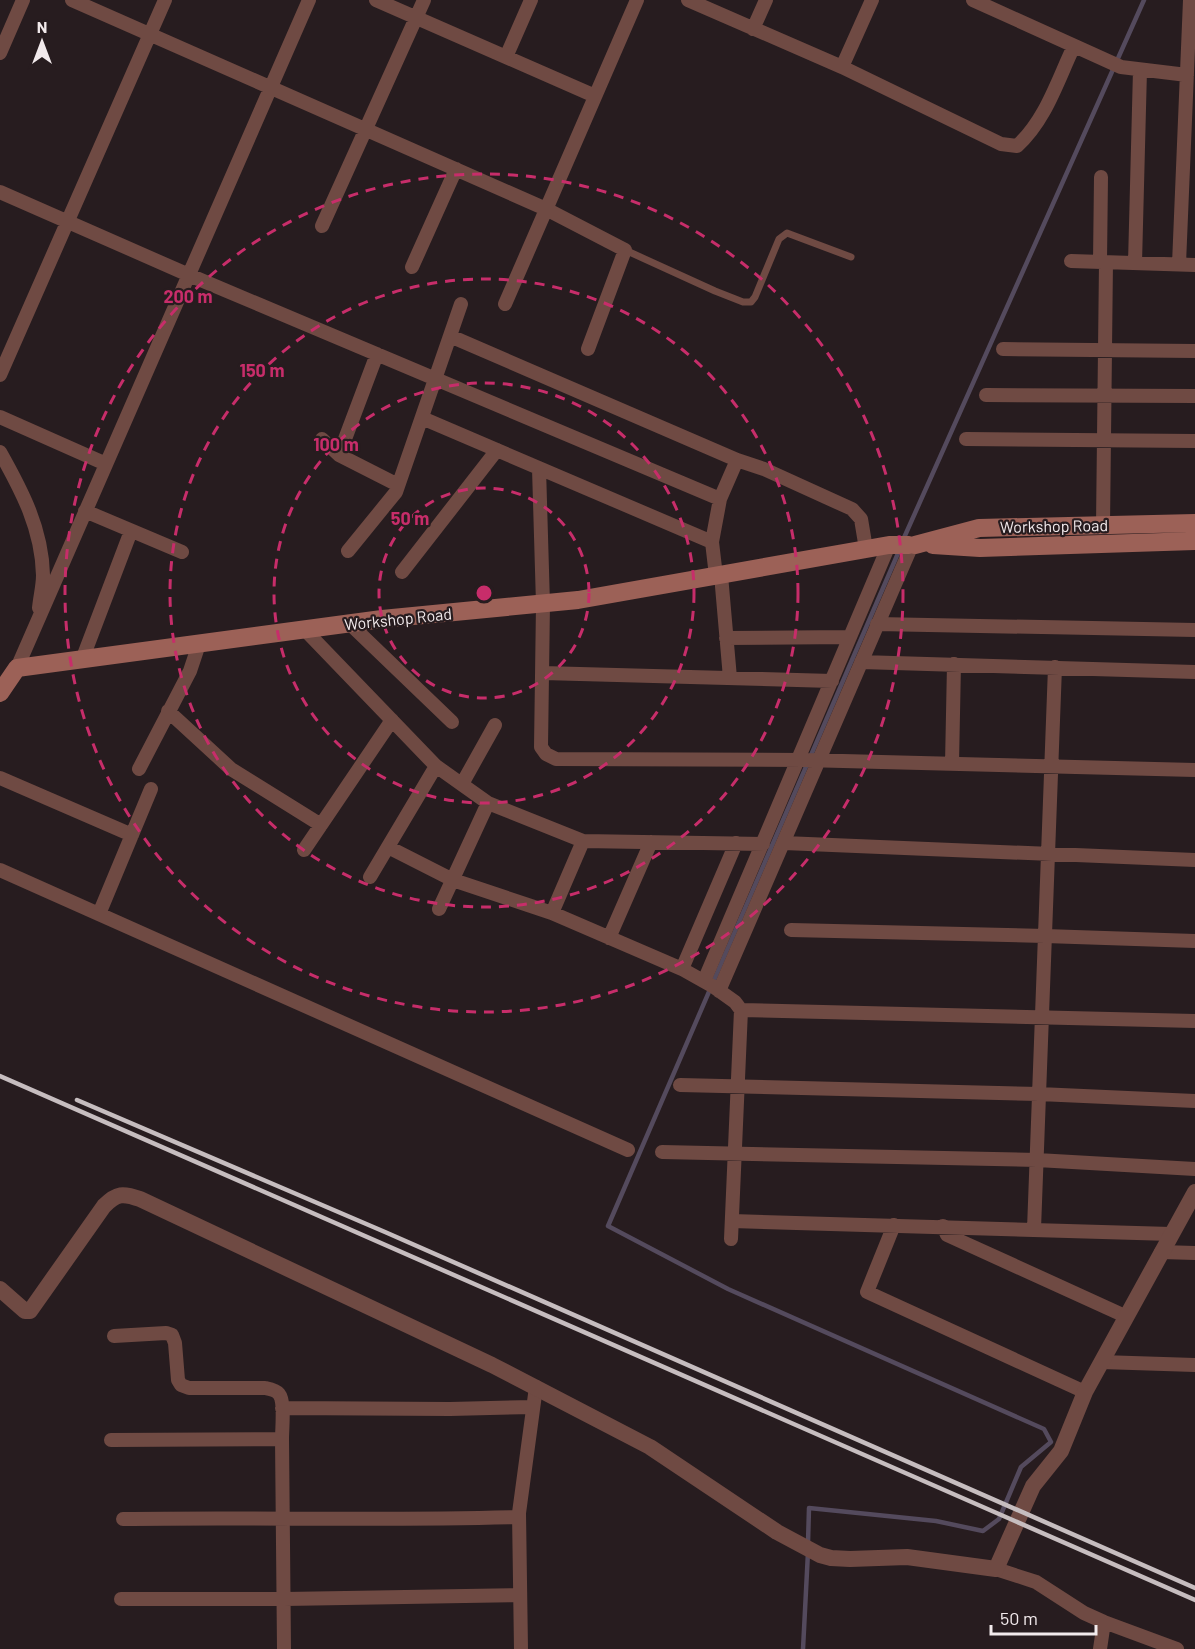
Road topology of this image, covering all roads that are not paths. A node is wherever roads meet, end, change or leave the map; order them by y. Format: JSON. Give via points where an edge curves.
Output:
{"nodes":[{"id":1,"x":23,"y":0,"type":"edge"},
{"id":2,"x":72,"y":0,"type":"edge"},
{"id":3,"x":165,"y":0,"type":"edge"},
{"id":4,"x":309,"y":0,"type":"edge"},
{"id":5,"x":376,"y":0,"type":"edge"},
{"id":6,"x":424,"y":0,"type":"edge"},
{"id":7,"x":531,"y":0,"type":"edge"},
{"id":8,"x":638,"y":0,"type":"edge"},
{"id":9,"x":688,"y":0,"type":"edge"},
{"id":10,"x":766,"y":0,"type":"edge"},
{"id":11,"x":872,"y":0,"type":"edge"},
{"id":12,"x":973,"y":0,"type":"edge"},
{"id":13,"x":1190,"y":0,"type":"edge"},
{"id":14,"x":416,"y":18,"type":"junction"},
{"id":15,"x":753,"y":28,"type":"junction"},
{"id":16,"x":150,"y":34,"type":"junction"},
{"id":17,"x":1074,"y":46,"type":"junction"},
{"id":18,"x":0,"y":53,"type":"edge"},
{"id":19,"x":506,"y":57,"type":"junction"},
{"id":20,"x":842,"y":67,"type":"junction"},
{"id":21,"x":1140,"y":70,"type":"junction"},
{"id":22,"x":1187,"y":75,"type":"junction"},
{"id":23,"x":271,"y":87,"type":"junction"},
{"id":24,"x":596,"y":96,"type":"junction"},
{"id":25,"x":366,"y":129,"type":"junction"},
{"id":26,"x":456,"y":169,"type":"junction"},
{"id":27,"x":1101,"y":177,"type":"dead end"},
{"id":28,"x":0,"y":192,"type":"edge"},
{"id":29,"x":546,"y":209,"type":"junction"},
{"id":30,"x":68,"y":222,"type":"junction"},
{"id":31,"x":322,"y":226,"type":"dead end"},
{"id":32,"x":625,"y":250,"type":"junction"},
{"id":33,"x":851,"y":257,"type":"dead end"},
{"id":34,"x":1071,"y":261,"type":"dead end"},
{"id":35,"x":1103,"y":262,"type":"junction"},
{"id":36,"x":1135,"y":263,"type":"junction"},
{"id":37,"x":1179,"y":264,"type":"junction"},
{"id":38,"x":1195,"y":265,"type":"edge"},
{"id":39,"x":412,"y":267,"type":"dead end"},
{"id":40,"x":189,"y":275,"type":"junction"},
{"id":41,"x":461,"y":304,"type":"dead end"},
{"id":42,"x":505,"y":304,"type":"dead end"},
{"id":43,"x":450,"y":336,"type":"junction"},
{"id":44,"x":588,"y":349,"type":"dead end"},
{"id":45,"x":1004,"y":349,"type":"dead end"},
{"id":46,"x":1105,"y":350,"type":"junction"},
{"id":47,"x":1195,"y":351,"type":"edge"},
{"id":48,"x":377,"y":354,"type":"junction"},
{"id":49,"x":0,"y":375,"type":"edge"},
{"id":50,"x":435,"y":379,"type":"junction"},
{"id":51,"x":986,"y":395,"type":"dead end"},
{"id":52,"x":1104,"y":396,"type":"junction"},
{"id":53,"x":1195,"y":396,"type":"edge"},
{"id":54,"x":0,"y":417,"type":"edge"},
{"id":55,"x":422,"y":418,"type":"junction"},
{"id":56,"x":322,"y":439,"type":"dead end"},
{"id":57,"x":966,"y":439,"type":"dead end"},
{"id":58,"x":1104,"y":440,"type":"junction"},
{"id":59,"x":1195,"y":441,"type":"edge"},
{"id":60,"x":497,"y":450,"type":"junction"},
{"id":61,"x":0,"y":452,"type":"edge"},
{"id":62,"x":339,"y":455,"type":"junction"},
{"id":63,"x":737,"y":460,"type":"junction"},
{"id":64,"x":106,"y":464,"type":"junction"},
{"id":65,"x":539,"y":468,"type":"junction"},
{"id":66,"x":398,"y":485,"type":"junction"},
{"id":67,"x":720,"y":499,"type":"junction"},
{"id":68,"x":86,"y":511,"type":"junction"},
{"id":69,"x":1195,"y":523,"type":"edge"},
{"id":70,"x":1103,"y":525,"type":"junction"},
{"id":71,"x":131,"y":531,"type":"junction"},
{"id":72,"x":1195,"y":541,"type":"edge"},
{"id":73,"x":712,"y":542,"type":"junction"},
{"id":74,"x":904,"y":545,"type":"junction"},
{"id":75,"x":866,"y":549,"type":"junction"},
{"id":76,"x":348,"y":551,"type":"dead end"},
{"id":77,"x":182,"y":552,"type":"dead end"},
{"id":78,"x":402,"y":572,"type":"dead end"},
{"id":79,"x":718,"y":575,"type":"junction"},
{"id":80,"x":543,"y":604,"type":"junction"},
{"id":81,"x":37,"y":622,"type":"junction"},
{"id":82,"x":350,"y":624,"type":"junction"},
{"id":83,"x":877,"y":624,"type":"junction"},
{"id":84,"x":304,"y":630,"type":"junction"},
{"id":85,"x":1195,"y":630,"type":"edge"},
{"id":86,"x":850,"y":637,"type":"junction"},
{"id":87,"x":726,"y":638,"type":"junction"},
{"id":88,"x":199,"y":644,"type":"junction"},
{"id":89,"x":82,"y":660,"type":"junction"},
{"id":90,"x":861,"y":662,"type":"junction"},
{"id":91,"x":954,"y":664,"type":"junction"},
{"id":92,"x":1055,"y":667,"type":"junction"},
{"id":93,"x":17,"y":668,"type":"junction"},
{"id":94,"x":1195,"y":672,"type":"edge"},
{"id":95,"x":543,"y":673,"type":"junction"},
{"id":96,"x":729,"y":678,"type":"junction"},
{"id":97,"x":832,"y":681,"type":"junction"},
{"id":98,"x":0,"y":693,"type":"edge"},
{"id":99,"x":168,"y":711,"type":"junction"},
{"id":100,"x":392,"y":720,"type":"junction"},
{"id":101,"x":452,"y":722,"type":"dead end"},
{"id":102,"x":495,"y":725,"type":"dead end"},
{"id":103,"x":808,"y":760,"type":"junction"},
{"id":104,"x":952,"y":764,"type":"junction"},
{"id":105,"x":436,"y":766,"type":"junction"},
{"id":106,"x":1051,"y":766,"type":"junction"},
{"id":107,"x":139,"y":769,"type":"dead end"},
{"id":108,"x":1195,"y":770,"type":"edge"},
{"id":109,"x":0,"y":778,"type":"edge"},
{"id":110,"x":462,"y":784,"type":"junction"},
{"id":111,"x":152,"y":789,"type":"dead end"},
{"id":112,"x":488,"y":803,"type":"junction"},
{"id":113,"x":321,"y":825,"type":"junction"},
{"id":114,"x":132,"y":835,"type":"junction"},
{"id":115,"x":583,"y":841,"type":"junction"},
{"id":116,"x":651,"y":842,"type":"junction"},
{"id":117,"x":736,"y":843,"type":"junction"},
{"id":118,"x":784,"y":843,"type":"junction"},
{"id":119,"x":763,"y":844,"type":"junction"},
{"id":120,"x":388,"y":847,"type":"junction"},
{"id":121,"x":304,"y":850,"type":"dead end"},
{"id":122,"x":1048,"y":855,"type":"junction"},
{"id":123,"x":1195,"y":861,"type":"edge"},
{"id":124,"x":0,"y":870,"type":"edge"},
{"id":125,"x":370,"y":877,"type":"dead end"},
{"id":126,"x":453,"y":880,"type":"junction"},
{"id":127,"x":439,"y":909,"type":"dead end"},
{"id":128,"x":552,"y":913,"type":"junction"},
{"id":129,"x":99,"y":914,"type":"junction"},
{"id":130,"x":791,"y":930,"type":"dead end"},
{"id":131,"x":1045,"y":936,"type":"junction"},
{"id":132,"x":609,"y":938,"type":"junction"},
{"id":133,"x":1195,"y":941,"type":"edge"},
{"id":134,"x":682,"y":969,"type":"junction"},
{"id":135,"x":711,"y":985,"type":"junction"},
{"id":136,"x":741,"y":1010,"type":"junction"},
{"id":137,"x":1042,"y":1016,"type":"junction"},
{"id":138,"x":1195,"y":1021,"type":"edge"},
{"id":139,"x":680,"y":1085,"type":"dead end"},
{"id":140,"x":737,"y":1087,"type":"junction"},
{"id":141,"x":1039,"y":1094,"type":"junction"},
{"id":142,"x":1195,"y":1101,"type":"edge"},
{"id":143,"x":628,"y":1150,"type":"dead end"},
{"id":144,"x":662,"y":1152,"type":"dead end"},
{"id":145,"x":734,"y":1152,"type":"junction"},
{"id":146,"x":1037,"y":1160,"type":"junction"},
{"id":147,"x":1195,"y":1169,"type":"edge"},
{"id":148,"x":1195,"y":1192,"type":"edge"},
{"id":149,"x":732,"y":1221,"type":"junction"},
{"id":150,"x":894,"y":1225,"type":"junction"},
{"id":151,"x":943,"y":1226,"type":"junction"},
{"id":152,"x":1034,"y":1229,"type":"junction"},
{"id":153,"x":1172,"y":1234,"type":"junction"},
{"id":154,"x":731,"y":1239,"type":"dead end"},
{"id":155,"x":1161,"y":1252,"type":"junction"},
{"id":156,"x":1195,"y":1253,"type":"edge"},
{"id":157,"x":0,"y":1289,"type":"edge"},
{"id":158,"x":1125,"y":1316,"type":"junction"},
{"id":159,"x":114,"y":1336,"type":"dead end"},
{"id":160,"x":1101,"y":1362,"type":"junction"},
{"id":161,"x":1195,"y":1365,"type":"edge"},
{"id":162,"x":536,"y":1387,"type":"junction"},
{"id":163,"x":1085,"y":1392,"type":"junction"},
{"id":164,"x":533,"y":1407,"type":"junction"},
{"id":165,"x":282,"y":1408,"type":"junction"},
{"id":166,"x":282,"y":1439,"type":"junction"},
{"id":167,"x":111,"y":1440,"type":"dead end"},
{"id":168,"x":519,"y":1517,"type":"junction"},
{"id":169,"x":282,"y":1518,"type":"junction"},
{"id":170,"x":123,"y":1519,"type":"dead end"},
{"id":171,"x":996,"y":1569,"type":"junction"},
{"id":172,"x":520,"y":1595,"type":"junction"},
{"id":173,"x":121,"y":1599,"type":"dead end"},
{"id":174,"x":285,"y":1599,"type":"junction"},
{"id":175,"x":1104,"y":1622,"type":"junction"},
{"id":176,"x":284,"y":1649,"type":"edge"},
{"id":177,"x":521,"y":1649,"type":"edge"},
{"id":178,"x":1100,"y":1649,"type":"edge"},
{"id":179,"x":1177,"y":1649,"type":"edge"}],
"edges":[{"from":1,"to":18,"type":"street"},
{"from":2,"to":16,"type":"street"},
{"from":3,"to":16,"type":"street"},
{"from":4,"to":23,"type":"street"},
{"from":5,"to":14,"type":"street"},
{"from":6,"to":14,"type":"street"},
{"from":7,"to":19,"type":"street"},
{"from":8,"to":24,"type":"street"},
{"from":9,"to":15,"type":"street"},
{"from":10,"to":15,"type":"street"},
{"from":11,"to":20,"type":"street"},
{"from":12,"to":17,"type":"street"},
{"from":13,"to":22,"type":"street"},
{"from":14,"to":19,"type":"street"},
{"from":14,"to":25,"type":"street"},
{"from":15,"to":20,"type":"street"},
{"from":16,"to":23,"type":"street"},
{"from":16,"to":30,"type":"street"},
{"from":17,"to":20,"type":"street","via":[[1043,113],[1017,146],[1001,144]]},
{"from":17,"to":21,"type":"street","via":[[1116,65]]},
{"from":19,"to":24,"type":"street"},
{"from":21,"to":22,"type":"street"},
{"from":21,"to":36,"type":"street"},
{"from":22,"to":37,"type":"street"},
{"from":23,"to":25,"type":"street"},
{"from":23,"to":40,"type":"street"},
{"from":24,"to":29,"type":"street"},
{"from":25,"to":26,"type":"street"},
{"from":25,"to":31,"type":"street"},
{"from":26,"to":29,"type":"street"},
{"from":26,"to":39,"type":"street"},
{"from":27,"to":35,"type":"street"},
{"from":28,"to":30,"type":"street"},
{"from":29,"to":32,"type":"street"},
{"from":29,"to":42,"type":"street"},
{"from":30,"to":40,"type":"street"},
{"from":30,"to":49,"type":"street"},
{"from":32,"to":33,"type":"lane","via":[[743,302],[751,302],[755,297],[779,239],[787,233]]},
{"from":32,"to":44,"type":"street"},
{"from":34,"to":35,"type":"street"},
{"from":35,"to":36,"type":"street"},
{"from":35,"to":46,"type":"street"},
{"from":36,"to":37,"type":"street"},
{"from":37,"to":38,"type":"street"},
{"from":40,"to":48,"type":"street"},
{"from":40,"to":64,"type":"street"},
{"from":41,"to":43,"type":"street"},
{"from":43,"to":50,"type":"street"},
{"from":43,"to":63,"type":"street"},
{"from":45,"to":46,"type":"street"},
{"from":46,"to":47,"type":"street"},
{"from":46,"to":52,"type":"street"},
{"from":48,"to":50,"type":"street"},
{"from":48,"to":62,"type":"street"},
{"from":50,"to":55,"type":"street"},
{"from":50,"to":67,"type":"street"},
{"from":51,"to":52,"type":"street"},
{"from":52,"to":53,"type":"street"},
{"from":52,"to":58,"type":"street"},
{"from":54,"to":64,"type":"street"},
{"from":55,"to":60,"type":"street"},
{"from":55,"to":66,"type":"street"},
{"from":56,"to":62,"type":"street"},
{"from":57,"to":58,"type":"street"},
{"from":58,"to":59,"type":"street"},
{"from":58,"to":70,"type":"street"},
{"from":60,"to":65,"type":"street"},
{"from":60,"to":78,"type":"street"},
{"from":61,"to":81,"type":"street","via":[[24,494],[37,531],[43,576]]},
{"from":62,"to":66,"type":"street"},
{"from":63,"to":67,"type":"street"},
{"from":63,"to":75,"type":"street","via":[[852,509],[861,519]]},
{"from":64,"to":68,"type":"street"},
{"from":65,"to":73,"type":"street"},
{"from":65,"to":80,"type":"street"},
{"from":66,"to":76,"type":"street"},
{"from":67,"to":73,"type":"street"},
{"from":68,"to":71,"type":"street"},
{"from":68,"to":81,"type":"street"},
{"from":69,"to":70,"type":"main road","name":"Workshop Road"},
{"from":70,"to":74,"type":"main road","name":"Workshop Road","via":[[980,528]]},
{"from":71,"to":77,"type":"street"},
{"from":71,"to":89,"type":"street"},
{"from":72,"to":74,"type":"main road","name":"Workshop Road","via":[[981,548]]},
{"from":73,"to":79,"type":"street"},
{"from":74,"to":75,"type":"main road","name":"Workshop Road"},
{"from":74,"to":83,"type":"street"},
{"from":74,"to":86,"type":"street"},
{"from":75,"to":79,"type":"main road","name":"Workshop Road"},
{"from":79,"to":80,"type":"main road","name":"Workshop Road"},
{"from":79,"to":87,"type":"street"},
{"from":80,"to":82,"type":"main road","name":"Workshop Road"},
{"from":80,"to":95,"type":"street"},
{"from":81,"to":93,"type":"street"},
{"from":82,"to":84,"type":"main road","name":"Workshop Road"},
{"from":82,"to":101,"type":"street"},
{"from":83,"to":85,"type":"street"},
{"from":83,"to":90,"type":"street"},
{"from":84,"to":88,"type":"main road","name":"Workshop Road"},
{"from":84,"to":100,"type":"street"},
{"from":86,"to":87,"type":"street"},
{"from":86,"to":97,"type":"street"},
{"from":87,"to":96,"type":"street"},
{"from":88,"to":89,"type":"main road","name":"Workshop Road"},
{"from":88,"to":99,"type":"street","via":[[190,671]]},
{"from":89,"to":93,"type":"main road","name":"Workshop Road"},
{"from":90,"to":91,"type":"street"},
{"from":90,"to":103,"type":"street"},
{"from":91,"to":92,"type":"street"},
{"from":91,"to":104,"type":"street"},
{"from":92,"to":94,"type":"street"},
{"from":92,"to":106,"type":"street"},
{"from":93,"to":98,"type":"main road"},
{"from":95,"to":96,"type":"street"},
{"from":95,"to":103,"type":"street","via":[[541,747],[556,759]]},
{"from":96,"to":97,"type":"street"},
{"from":97,"to":103,"type":"street"},
{"from":99,"to":107,"type":"street"},
{"from":99,"to":113,"type":"street","via":[[231,769]]},
{"from":100,"to":105,"type":"street"},
{"from":100,"to":113,"type":"street"},
{"from":102,"to":110,"type":"street"},
{"from":103,"to":104,"type":"street"},
{"from":103,"to":118,"type":"street"},
{"from":103,"to":119,"type":"street"},
{"from":104,"to":106,"type":"street"},
{"from":105,"to":110,"type":"street"},
{"from":105,"to":120,"type":"street"},
{"from":106,"to":108,"type":"street"},
{"from":106,"to":122,"type":"street"},
{"from":109,"to":114,"type":"street"},
{"from":110,"to":112,"type":"street"},
{"from":111,"to":114,"type":"street"},
{"from":112,"to":115,"type":"street"},
{"from":112,"to":126,"type":"street"},
{"from":113,"to":121,"type":"street"},
{"from":114,"to":129,"type":"street"},
{"from":115,"to":116,"type":"street"},
{"from":115,"to":128,"type":"street"},
{"from":116,"to":117,"type":"street"},
{"from":116,"to":132,"type":"street"},
{"from":117,"to":119,"type":"street"},
{"from":117,"to":134,"type":"street"},
{"from":118,"to":122,"type":"street"},
{"from":118,"to":135,"type":"street"},
{"from":119,"to":135,"type":"street"},
{"from":120,"to":125,"type":"street"},
{"from":120,"to":126,"type":"street"},
{"from":122,"to":123,"type":"street"},
{"from":122,"to":131,"type":"street"},
{"from":124,"to":129,"type":"street"},
{"from":126,"to":127,"type":"street"},
{"from":126,"to":128,"type":"street"},
{"from":128,"to":132,"type":"street"},
{"from":129,"to":143,"type":"street"},
{"from":130,"to":131,"type":"street"},
{"from":131,"to":133,"type":"street"},
{"from":131,"to":137,"type":"street"},
{"from":132,"to":134,"type":"street"},
{"from":134,"to":135,"type":"street"},
{"from":135,"to":136,"type":"street"},
{"from":136,"to":137,"type":"street"},
{"from":136,"to":140,"type":"street"},
{"from":137,"to":138,"type":"street"},
{"from":137,"to":141,"type":"street"},
{"from":139,"to":140,"type":"street"},
{"from":140,"to":141,"type":"street"},
{"from":140,"to":145,"type":"street"},
{"from":141,"to":142,"type":"street"},
{"from":141,"to":146,"type":"street"},
{"from":144,"to":145,"type":"street"},
{"from":145,"to":146,"type":"street"},
{"from":145,"to":149,"type":"street"},
{"from":146,"to":147,"type":"street"},
{"from":146,"to":152,"type":"street"},
{"from":148,"to":153,"type":"street"},
{"from":149,"to":150,"type":"street"},
{"from":149,"to":154,"type":"street"},
{"from":150,"to":151,"type":"street"},
{"from":150,"to":163,"type":"street","via":[[867,1292]]},
{"from":151,"to":152,"type":"street"},
{"from":151,"to":158,"type":"street","via":[[946,1234]]},
{"from":152,"to":153,"type":"street"},
{"from":153,"to":155,"type":"street"},
{"from":155,"to":156,"type":"street"},
{"from":155,"to":158,"type":"street"},
{"from":157,"to":162,"type":"street","via":[[30,1311],[104,1206],[125,1194]]},
{"from":158,"to":160,"type":"street"},
{"from":159,"to":165,"type":"street","via":[[172,1335],[181,1385],[265,1388],[281,1395]]},
{"from":160,"to":161,"type":"street"},
{"from":160,"to":163,"type":"street"},
{"from":162,"to":164,"type":"street"},
{"from":162,"to":171,"type":"street","via":[[650,1447],[777,1532],[820,1555],[850,1559],[907,1557]]},
{"from":163,"to":171,"type":"street","via":[[1061,1451],[1033,1486]]},
{"from":164,"to":165,"type":"street"},
{"from":164,"to":168,"type":"street"},
{"from":165,"to":166,"type":"street"},
{"from":166,"to":167,"type":"street"},
{"from":166,"to":169,"type":"street"},
{"from":168,"to":169,"type":"street"},
{"from":168,"to":172,"type":"street"},
{"from":169,"to":170,"type":"street"},
{"from":169,"to":174,"type":"street"},
{"from":171,"to":175,"type":"street","via":[[1036,1582]]},
{"from":172,"to":174,"type":"street"},
{"from":172,"to":177,"type":"street"},
{"from":173,"to":174,"type":"street"},
{"from":174,"to":176,"type":"street"},
{"from":175,"to":178,"type":"street"},
{"from":175,"to":179,"type":"street"}]}
